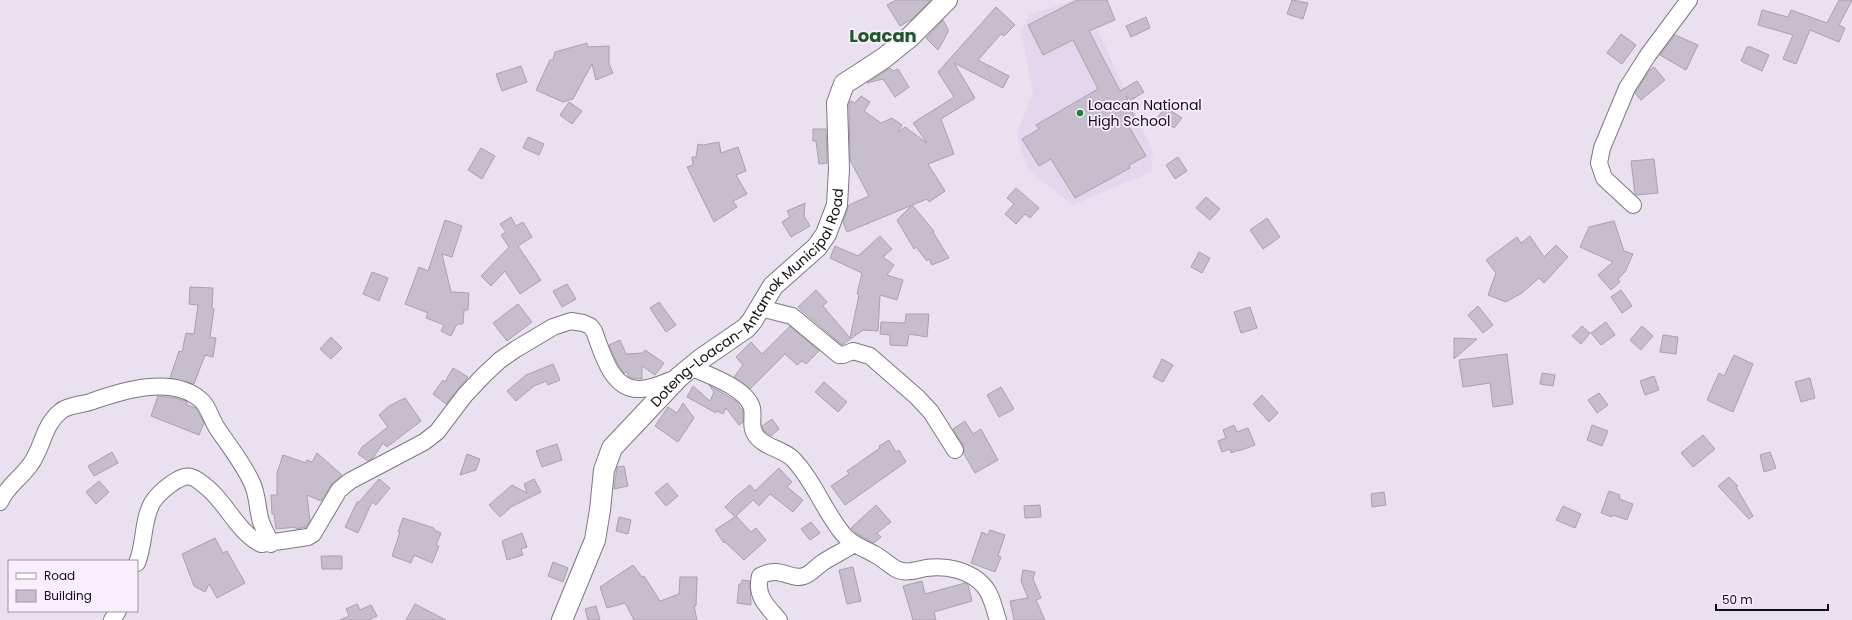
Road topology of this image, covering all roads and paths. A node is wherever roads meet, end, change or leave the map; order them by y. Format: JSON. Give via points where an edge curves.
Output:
{"nodes":[{"id":1,"x":947,"y":0,"type":"edge"},
{"id":2,"x":1689,"y":0,"type":"edge"},
{"id":3,"x":1633,"y":204,"type":"dead end"},
{"id":4,"x":760,"y":308,"type":"junction"},
{"id":5,"x":685,"y":372,"type":"junction"},
{"id":6,"x":955,"y":450,"type":"dead end"},
{"id":7,"x":0,"y":502,"type":"edge"},
{"id":8,"x":271,"y":544,"type":"junction"},
{"id":9,"x":854,"y":544,"type":"junction"},
{"id":10,"x":138,"y":560,"type":"edge"},
{"id":11,"x":562,"y":620,"type":"edge"},
{"id":12,"x":779,"y":620,"type":"edge"},
{"id":13,"x":998,"y":620,"type":"edge"}],
"edges":[{"from":1,"to":4,"type":"street","name":"Doteng-Loacan-Antamok Municipal Road","via":[[905,41],[844,84],[837,104],[839,170],[838,205],[835,215],[817,248],[773,286]]},
{"from":2,"to":3,"type":"street","via":[[1627,88],[1602,148],[1599,163],[1604,178]]},
{"from":4,"to":5,"type":"street","name":"Doteng-Loacan-Antamok Municipal Road","via":[[746,328]]},
{"from":4,"to":6,"type":"street","via":[[792,316],[839,356],[853,351],[870,356],[931,412]]},
{"from":5,"to":8,"type":"street","via":[[638,390],[624,386],[614,376],[590,326],[571,321],[553,327],[500,360],[466,395],[437,432],[424,442],[350,481],[339,490],[313,534]]},
{"from":5,"to":9,"type":"street","via":[[727,384],[748,399],[753,414],[751,424],[757,437],[792,458],[812,484],[844,535]]},
{"from":5,"to":11,"type":"street","name":"Doteng-Loacan-Antamok Municipal Road","via":[[612,448],[604,470],[595,540]]},
{"from":7,"to":8,"type":"street","via":[[12,483],[30,466],[46,429],[62,410],[140,387],[177,389],[193,394],[204,403],[244,468],[253,485],[261,522]]},
{"from":8,"to":10,"type":"street","via":[[261,544],[247,535],[210,489],[191,477],[185,477],[179,478],[166,488],[152,504]]},
{"from":9,"to":12,"type":"street","via":[[805,576],[796,577],[783,572],[767,572],[760,576],[758,587],[761,599]]},
{"from":9,"to":13,"type":"street","via":[[897,570],[905,572],[950,567],[966,574],[985,587]]}]}
